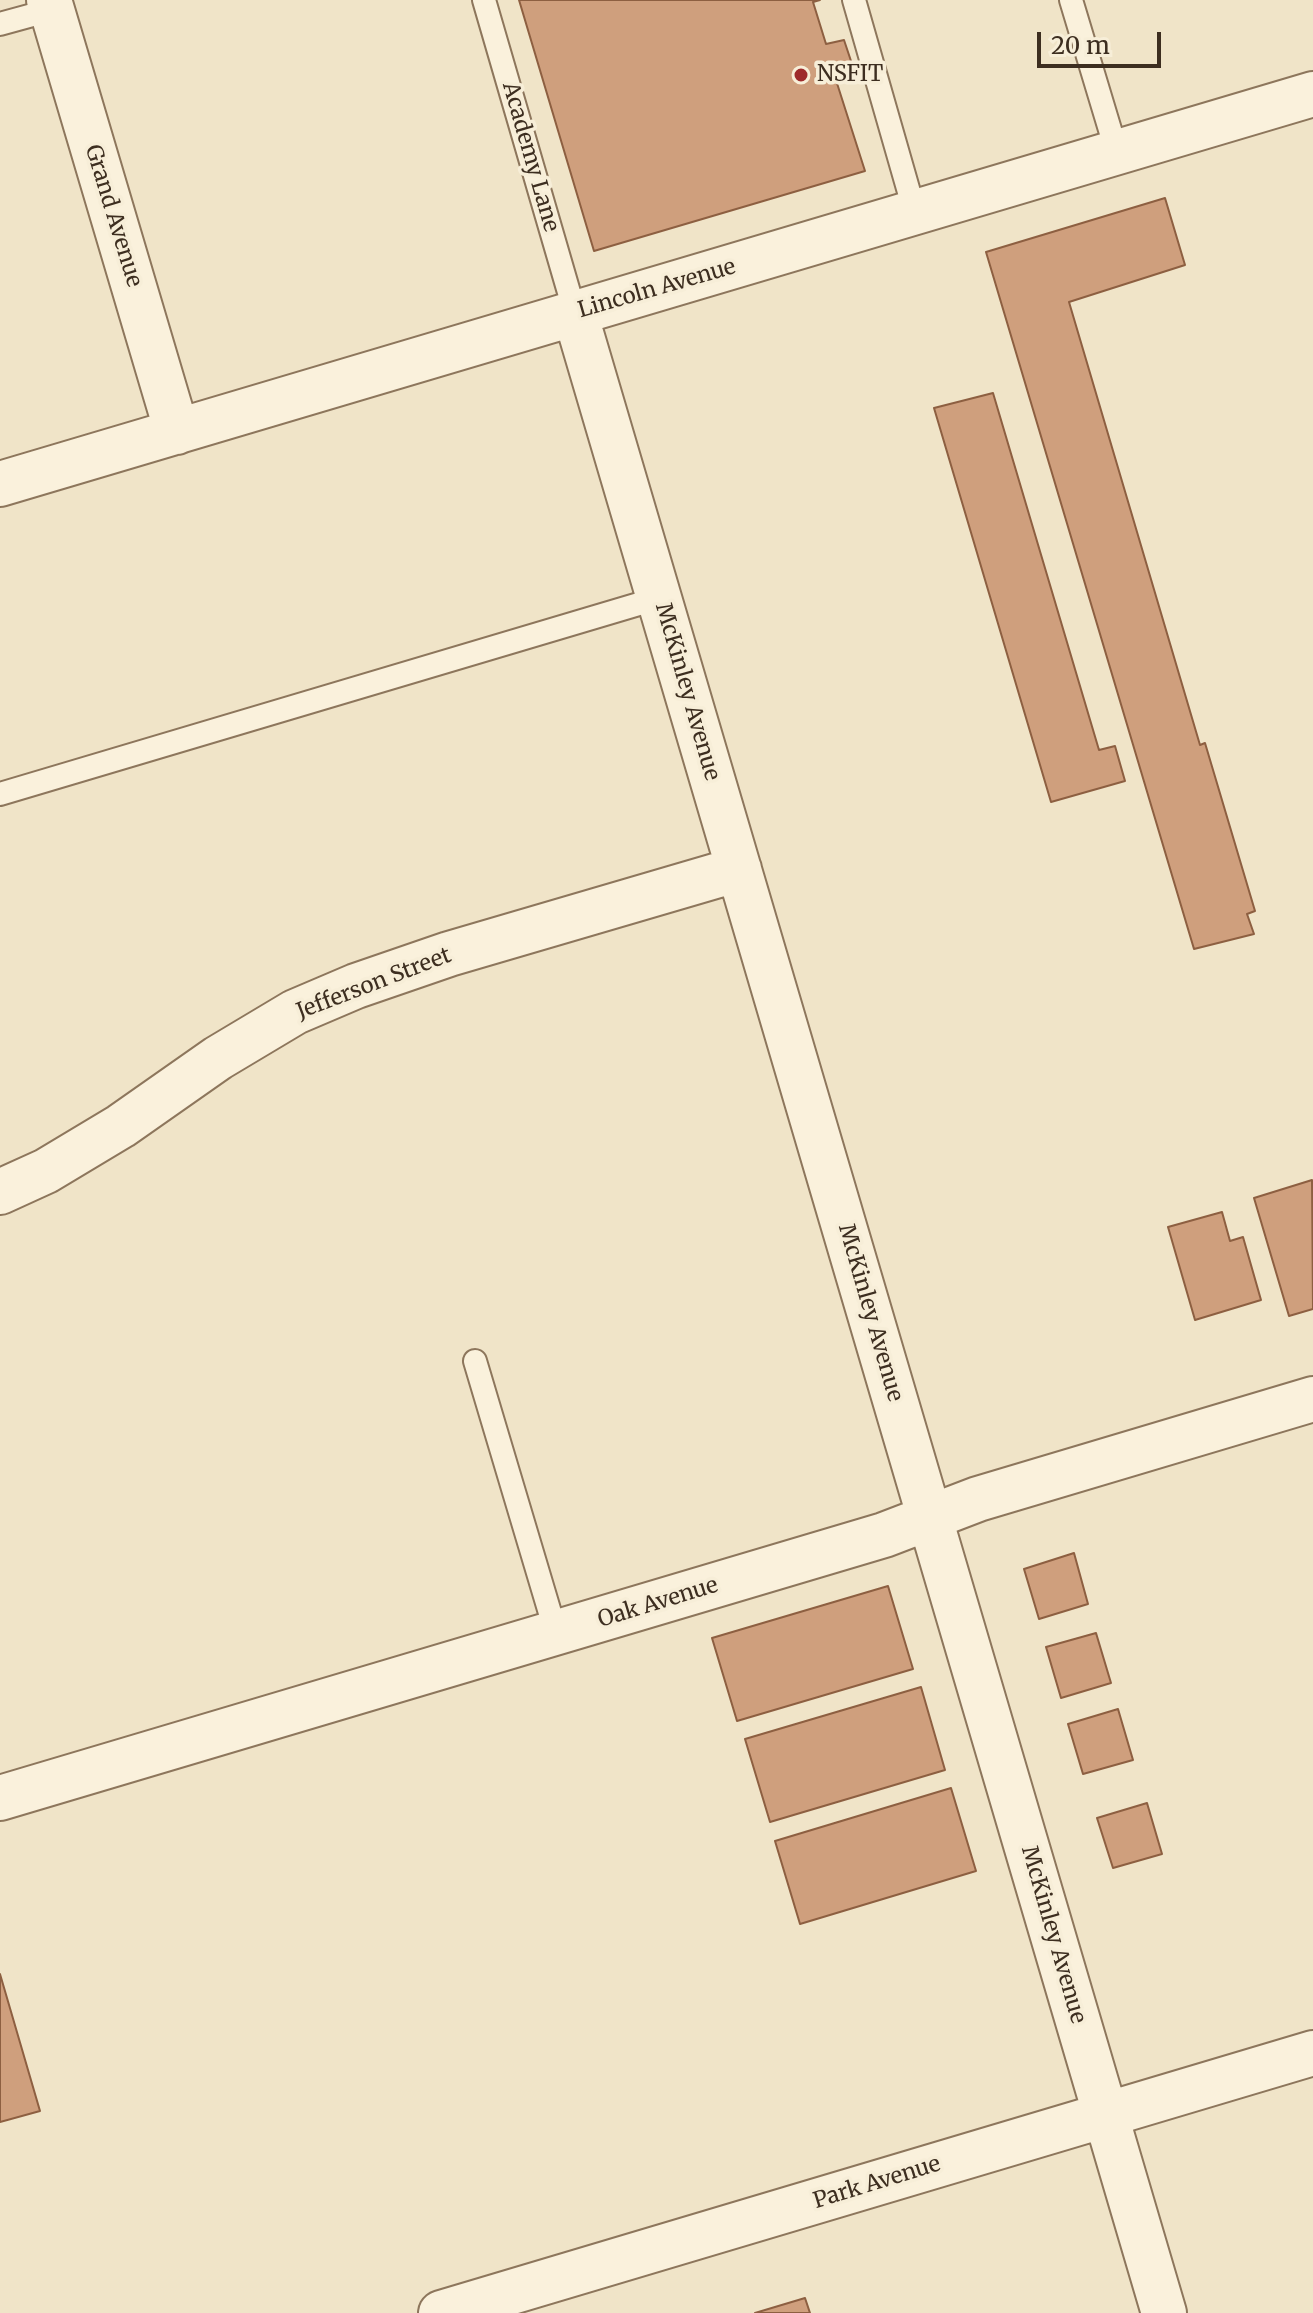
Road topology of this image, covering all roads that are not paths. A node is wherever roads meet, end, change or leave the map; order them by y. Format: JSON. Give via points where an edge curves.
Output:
{"nodes":[{"id":1,"x":484,"y":0,"type":"edge"},
{"id":2,"x":854,"y":0,"type":"edge"},
{"id":3,"x":1071,"y":0,"type":"edge"},
{"id":4,"x":50,"y":5,"type":"edge"},
{"id":5,"x":0,"y":24,"type":"edge"},
{"id":6,"x":1313,"y":94,"type":"edge"},
{"id":7,"x":1117,"y":153,"type":"junction"},
{"id":8,"x":915,"y":213,"type":"junction"},
{"id":9,"x":575,"y":313,"type":"junction"},
{"id":10,"x":177,"y":432,"type":"junction"},
{"id":11,"x":0,"y":484,"type":"edge"},
{"id":12,"x":659,"y":598,"type":"junction"},
{"id":13,"x":0,"y":794,"type":"edge"},
{"id":14,"x":739,"y":869,"type":"junction"},
{"id":15,"x":0,"y":1192,"type":"edge"},
{"id":16,"x":475,"y":1361,"type":"dead end"},
{"id":17,"x":1313,"y":1399,"type":"edge"},
{"id":18,"x":930,"y":1518,"type":"junction"},
{"id":19,"x":556,"y":1633,"type":"junction"},
{"id":20,"x":0,"y":1798,"type":"edge"},
{"id":21,"x":1313,"y":2053,"type":"edge"},
{"id":22,"x":1106,"y":2114,"type":"junction"},
{"id":23,"x":441,"y":2313,"type":"edge"},
{"id":24,"x":1164,"y":2313,"type":"edge"}],
"edges":[{"from":1,"to":9,"type":"lane","name":"Academy Lane"},
{"from":2,"to":8,"type":"lane"},
{"from":3,"to":7,"type":"lane"},
{"from":4,"to":5,"type":"lane"},
{"from":4,"to":10,"type":"street","name":"Grand Avenue"},
{"from":6,"to":7,"type":"street","name":"Lincoln Avenue"},
{"from":7,"to":8,"type":"street","name":"Lincoln Avenue"},
{"from":8,"to":9,"type":"street","name":"Lincoln Avenue"},
{"from":9,"to":10,"type":"street","name":"Lincoln Avenue"},
{"from":9,"to":12,"type":"street","name":"McKinley Avenue"},
{"from":10,"to":11,"type":"street","name":"Lincoln Avenue"},
{"from":12,"to":13,"type":"lane"},
{"from":12,"to":14,"type":"street","name":"McKinley Avenue"},
{"from":14,"to":15,"type":"street","name":"Jefferson Street","via":[[449,954],[295,1012],[121,1126]]},
{"from":14,"to":18,"type":"street","name":"McKinley Avenue"},
{"from":16,"to":19,"type":"lane"},
{"from":17,"to":18,"type":"street","name":"Oak Avenue"},
{"from":18,"to":19,"type":"street","name":"Oak Avenue"},
{"from":18,"to":22,"type":"street","name":"McKinley Avenue"},
{"from":19,"to":20,"type":"street","name":"Oak Avenue"},
{"from":21,"to":22,"type":"street","name":"Park Avenue"},
{"from":22,"to":23,"type":"street","name":"Park Avenue"},
{"from":22,"to":24,"type":"street","name":"McKinley Avenue"}]}
